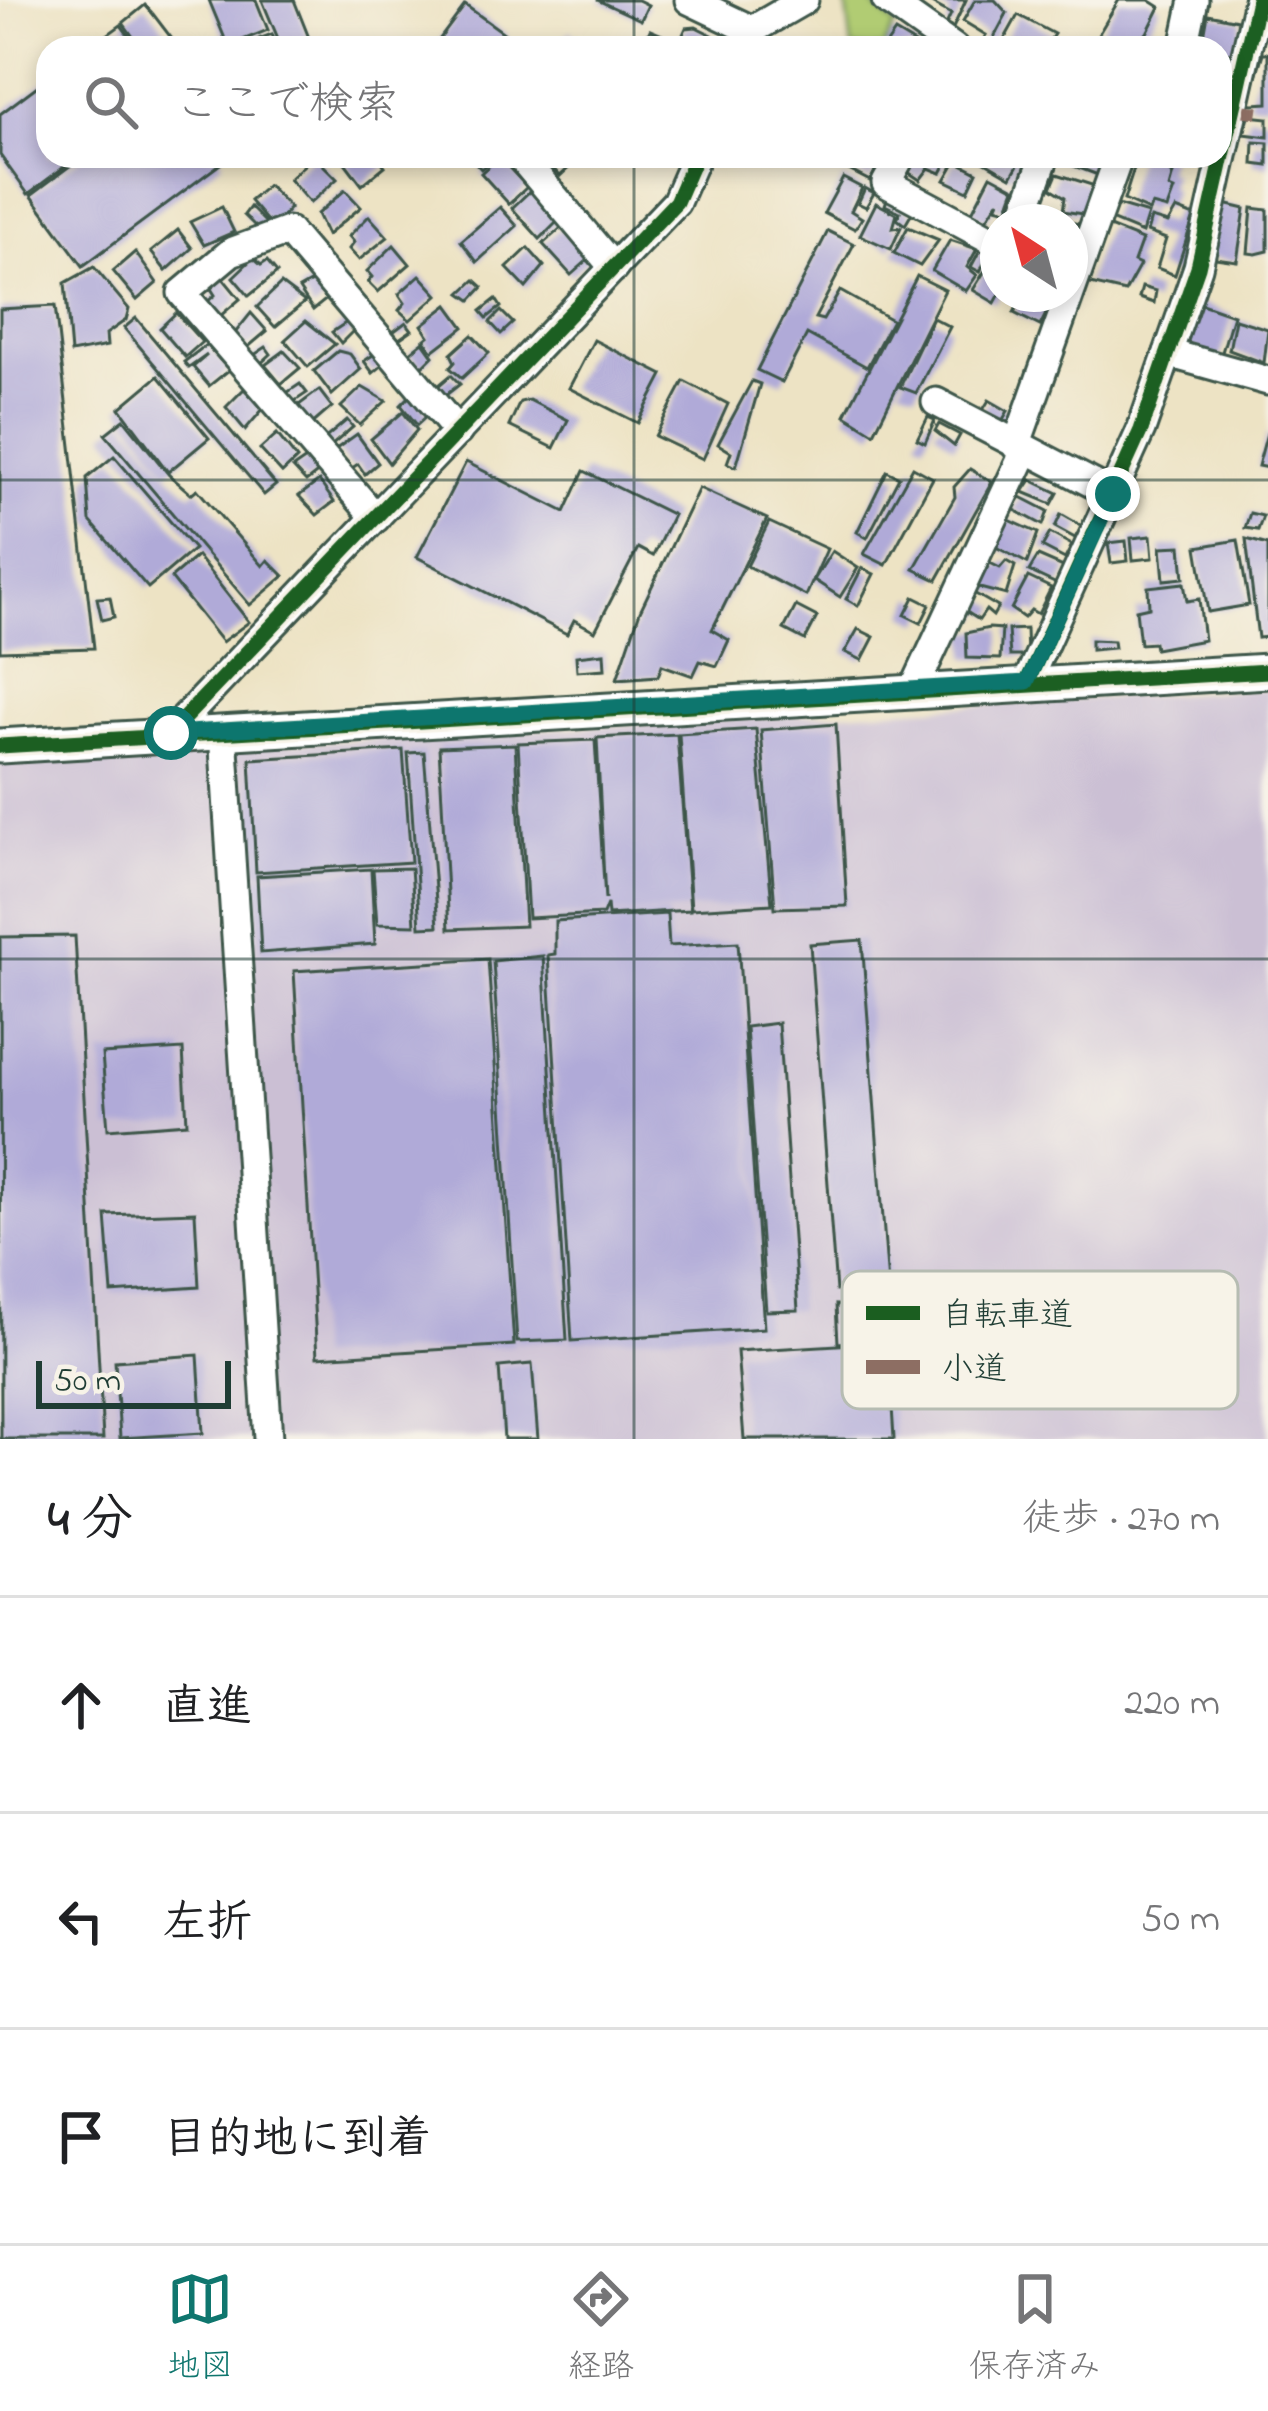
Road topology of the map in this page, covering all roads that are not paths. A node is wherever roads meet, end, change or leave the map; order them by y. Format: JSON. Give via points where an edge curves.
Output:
{"nodes":[{"id":1,"x":689,"y":0,"type":"edge"},
{"id":2,"x":804,"y":0,"type":"edge"},
{"id":3,"x":886,"y":0,"type":"edge"},
{"id":4,"x":1194,"y":0,"type":"edge"},
{"id":5,"x":1258,"y":0,"type":"edge"},
{"id":6,"x":743,"y":36,"type":"edge"},
{"id":7,"x":752,"y":36,"type":"edge"},
{"id":8,"x":937,"y":36,"type":"edge"},
{"id":9,"x":1186,"y":36,"type":"edge"},
{"id":10,"x":1232,"y":102,"type":"edge"},
{"id":11,"x":530,"y":168,"type":"edge"},
{"id":12,"x":691,"y":168,"type":"edge"},
{"id":13,"x":894,"y":168,"type":"edge"},
{"id":14,"x":1041,"y":168,"type":"edge"},
{"id":15,"x":1115,"y":168,"type":"edge"},
{"id":16,"x":1217,"y":168,"type":"edge"},
{"id":17,"x":1028,"y":204,"type":"edge"},
{"id":18,"x":980,"y":233,"type":"edge"},
{"id":19,"x":1088,"y":240,"type":"edge"},
{"id":20,"x":614,"y":268,"type":"junction"},
{"id":21,"x":1063,"y":312,"type":"edge"},
{"id":22,"x":1168,"y":353,"type":"junction"},
{"id":23,"x":1268,"y":381,"type":"edge"},
{"id":24,"x":936,"y":402,"type":"dead end"},
{"id":25,"x":458,"y":431,"type":"junction"},
{"id":26,"x":1020,"y":449,"type":"junction"},
{"id":27,"x":1113,"y":494,"type":"junction"},
{"id":28,"x":376,"y":518,"type":"junction"},
{"id":29,"x":1268,"y":671,"type":"edge"},
{"id":30,"x":1027,"y":682,"type":"junction"},
{"id":31,"x":914,"y":689,"type":"junction"},
{"id":32,"x":224,"y":732,"type":"junction"},
{"id":33,"x":171,"y":733,"type":"junction"},
{"id":34,"x":0,"y":746,"type":"edge"},
{"id":35,"x":268,"y":1439,"type":"edge"}],
"edges":[{"from":1,"to":6,"type":"street"},
{"from":2,"to":7,"type":"street"},
{"from":3,"to":8,"type":"street"},
{"from":4,"to":9,"type":"street"},
{"from":5,"to":10,"type":"street"},
{"from":11,"to":20,"type":"street"},
{"from":12,"to":20,"type":"street","via":[[676,202]]},
{"from":13,"to":18,"type":"street","via":[[886,183]]},
{"from":14,"to":17,"type":"street"},
{"from":15,"to":19,"type":"street"},
{"from":16,"to":22,"type":"street","via":[[1198,267]]},
{"from":20,"to":25,"type":"street"},
{"from":21,"to":26,"type":"street"},
{"from":22,"to":23,"type":"street"},
{"from":22,"to":27,"type":"street"},
{"from":24,"to":26,"type":"street"},
{"from":25,"to":28,"type":"street"},
{"from":25,"to":28,"type":"street","via":[[289,230],[231,252],[182,292]]},
{"from":26,"to":27,"type":"street"},
{"from":26,"to":31,"type":"street"},
{"from":27,"to":30,"type":"street"},
{"from":28,"to":33,"type":"street"},
{"from":29,"to":30,"type":"street"},
{"from":30,"to":31,"type":"street"},
{"from":31,"to":32,"type":"street"},
{"from":32,"to":33,"type":"street"},
{"from":32,"to":35,"type":"street"},
{"from":33,"to":34,"type":"street"}]}
